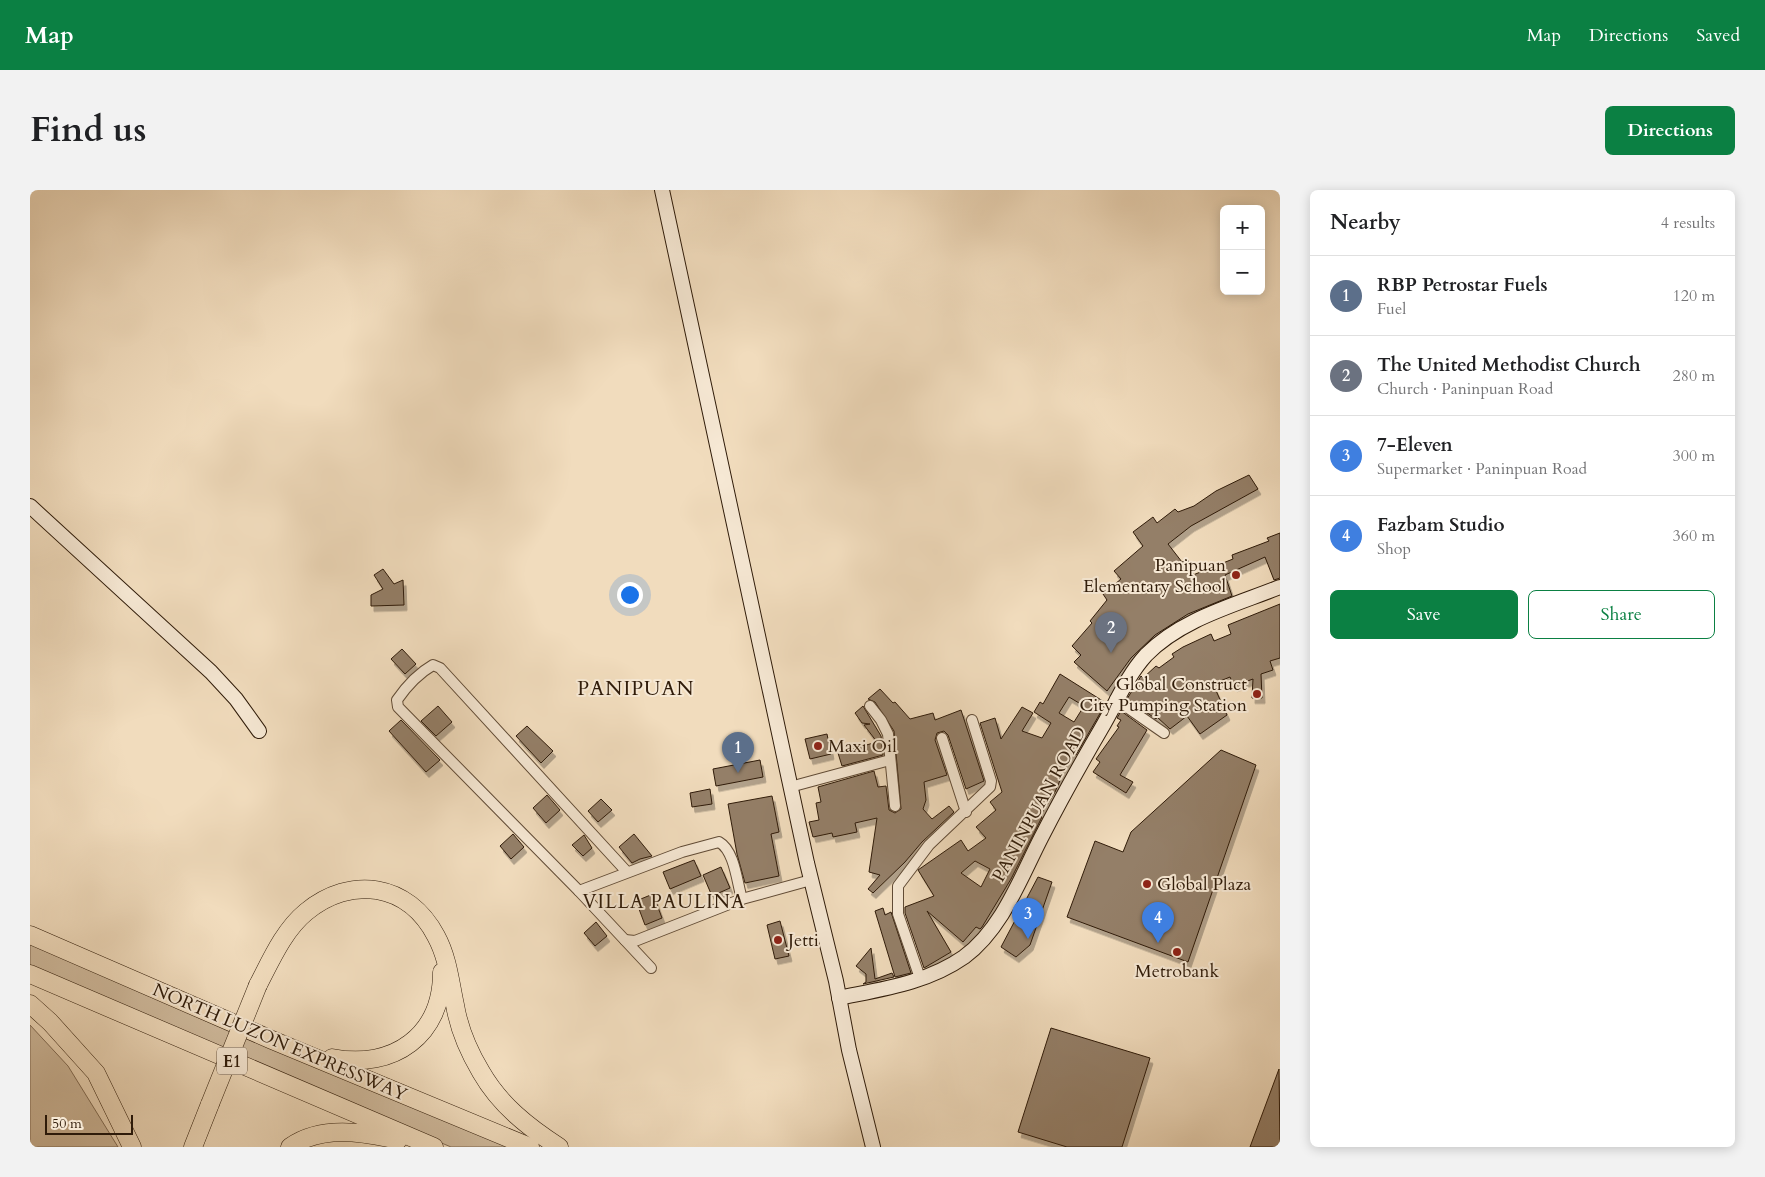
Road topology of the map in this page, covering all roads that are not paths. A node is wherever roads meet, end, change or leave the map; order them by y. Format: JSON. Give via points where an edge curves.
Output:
{"nodes":[{"id":1,"x":662,"y":190,"type":"edge"},
{"id":2,"x":30,"y":506,"type":"edge"},
{"id":3,"x":1280,"y":587,"type":"edge"},
{"id":4,"x":1115,"y":699,"type":"junction"},
{"id":5,"x":870,"y":706,"type":"dead end"},
{"id":6,"x":972,"y":720,"type":"dead end"},
{"id":7,"x":259,"y":731,"type":"dead end"},
{"id":8,"x":1164,"y":733,"type":"dead end"},
{"id":9,"x":942,"y":738,"type":"dead end"},
{"id":10,"x":890,"y":760,"type":"junction"},
{"id":11,"x":790,"y":787,"type":"junction"},
{"id":12,"x":895,"y":806,"type":"dead end"},
{"id":13,"x":966,"y":812,"type":"junction"},
{"id":14,"x":627,"y":872,"type":"junction"},
{"id":15,"x":811,"y":880,"type":"junction"},
{"id":16,"x":579,"y":891,"type":"junction"},
{"id":17,"x":742,"y":899,"type":"junction"},
{"id":18,"x":30,"y":935,"type":"edge"},
{"id":19,"x":625,"y":940,"type":"junction"},
{"id":20,"x":441,"y":947,"type":"junction"},
{"id":21,"x":651,"y":968,"type":"dead end"},
{"id":22,"x":30,"y":974,"type":"edge"},
{"id":23,"x":920,"y":978,"type":"junction"},
{"id":24,"x":839,"y":998,"type":"junction"},
{"id":25,"x":30,"y":1004,"type":"edge"},
{"id":26,"x":272,"y":1040,"type":"junction"},
{"id":27,"x":132,"y":1147,"type":"edge"},
{"id":28,"x":193,"y":1147,"type":"edge"},
{"id":29,"x":290,"y":1147,"type":"edge"},
{"id":30,"x":425,"y":1147,"type":"edge"},
{"id":31,"x":434,"y":1147,"type":"edge"},
{"id":32,"x":530,"y":1147,"type":"edge"},
{"id":33,"x":559,"y":1147,"type":"edge"},
{"id":34,"x":873,"y":1147,"type":"edge"}],
"edges":[{"from":1,"to":11,"type":"main road"},
{"from":2,"to":7,"type":"main road","via":[[210,672],[236,699]]},
{"from":3,"to":4,"type":"main road","name":"PANINPUAN ROAD","via":[[1197,620],[1173,634],[1147,654]]},
{"from":4,"to":8,"type":"street"},
{"from":4,"to":23,"type":"main road","name":"PANINPUAN ROAD","via":[[993,928],[963,957]]},
{"from":5,"to":10,"type":"street","via":[[885,726]]},
{"from":6,"to":13,"type":"street","via":[[991,781],[990,787]]},
{"from":9,"to":13,"type":"street"},
{"from":10,"to":11,"type":"street"},
{"from":10,"to":12,"type":"street"},
{"from":11,"to":15,"type":"main road"},
{"from":13,"to":23,"type":"street","via":[[929,845],[898,886],[898,914]]},
{"from":14,"to":16,"type":"street"},
{"from":14,"to":16,"type":"street","via":[[440,668],[433,665],[426,669],[397,700],[398,707]]},
{"from":14,"to":17,"type":"street","via":[[719,842],[729,853]]},
{"from":15,"to":17,"type":"street"},
{"from":15,"to":24,"type":"main road"},
{"from":16,"to":19,"type":"street"},
{"from":17,"to":19,"type":"street","via":[[634,941]]},
{"from":18,"to":26,"type":"highway","name":"NORTH LUZON EXPRESSWAY","number":"E1"},
{"from":19,"to":21,"type":"street"},
{"from":20,"to":26,"type":"highway","via":[[442,993],[439,1004],[432,1020],[400,1051],[359,1062],[328,1057]]},
{"from":20,"to":28,"type":"highway","bridge":true,"via":[[426,921],[404,900],[377,890],[348,890],[333,895],[305,913],[285,937],[258,985]]},
{"from":20,"to":33,"type":"highway","via":[[459,1022],[481,1074],[513,1113]]},
{"from":22,"to":31,"type":"highway","name":"NORTH LUZON EXPRESSWAY","number":"E1"},
{"from":23,"to":24,"type":"main road","name":"PANINPUAN ROAD"},
{"from":24,"to":34,"type":"main road"},
{"from":25,"to":27,"type":"highway","via":[[96,1073]]},
{"from":26,"to":32,"type":"highway","name":"NORTH LUZON EXPRESSWAY","number":"E1"},
{"from":29,"to":30,"type":"highway","via":[[329,1132],[360,1133]]}]}
